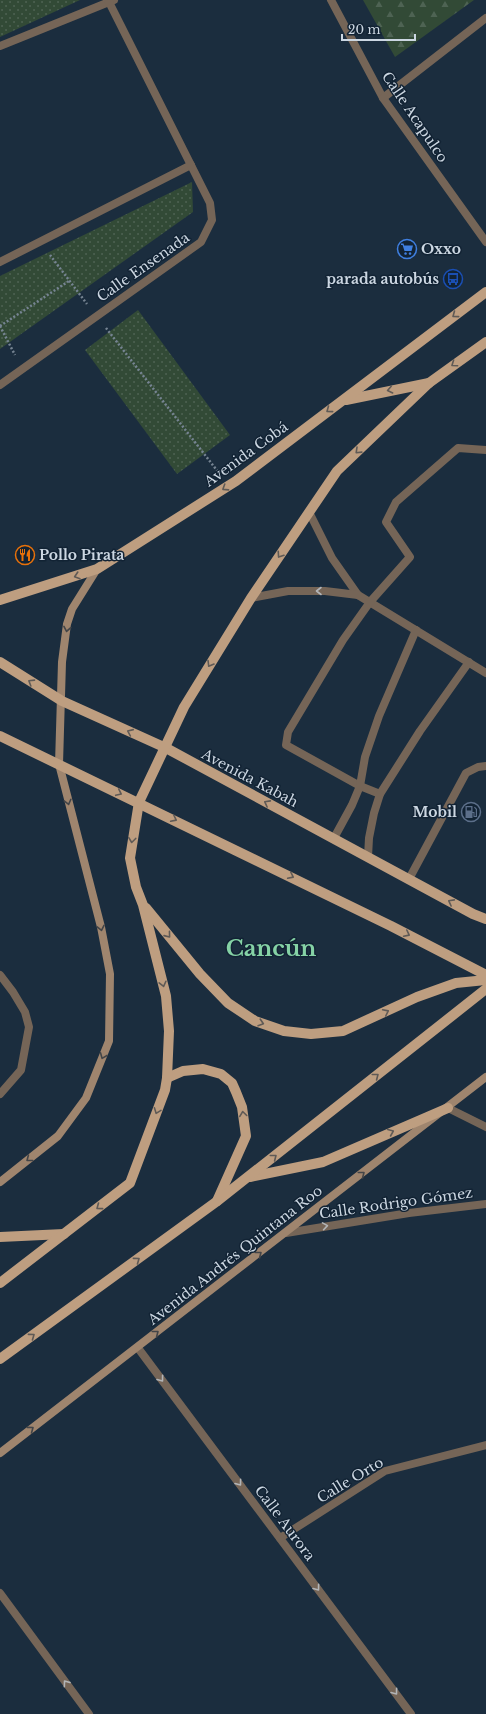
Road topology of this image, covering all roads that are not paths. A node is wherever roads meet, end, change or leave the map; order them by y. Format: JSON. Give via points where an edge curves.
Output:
{"nodes":[{"id":1,"x":331,"y":0,"type":"edge"},
{"id":2,"x":112,"y":1,"type":"edge"},
{"id":3,"x":486,"y":18,"type":"edge"},
{"id":4,"x":0,"y":46,"type":"edge"},
{"id":5,"x":383,"y":98,"type":"junction"},
{"id":6,"x":191,"y":165,"type":"junction"},
{"id":7,"x":486,"y":242,"type":"edge"},
{"id":8,"x":0,"y":262,"type":"edge"},
{"id":9,"x":486,"y":292,"type":"edge"},
{"id":10,"x":486,"y":342,"type":"edge"},
{"id":11,"x":429,"y":382,"type":"junction"},
{"id":12,"x":0,"y":385,"type":"edge"},
{"id":13,"x":342,"y":400,"type":"junction"},
{"id":14,"x":486,"y":450,"type":"edge"},
{"id":15,"x":309,"y":512,"type":"junction"},
{"id":16,"x":97,"y":570,"type":"junction"},
{"id":17,"x":358,"y":595,"type":"junction"},
{"id":18,"x":251,"y":598,"type":"junction"},
{"id":19,"x":0,"y":600,"type":"edge"},
{"id":20,"x":370,"y":602,"type":"junction"},
{"id":21,"x":416,"y":630,"type":"junction"},
{"id":22,"x":0,"y":662,"type":"edge"},
{"id":23,"x":469,"y":662,"type":"junction"},
{"id":24,"x":486,"y":673,"type":"edge"},
{"id":25,"x":62,"y":701,"type":"junction"},
{"id":26,"x":0,"y":736,"type":"edge"},
{"id":27,"x":166,"y":748,"type":"junction"},
{"id":28,"x":59,"y":764,"type":"junction"},
{"id":29,"x":486,"y":766,"type":"edge"},
{"id":30,"x":360,"y":786,"type":"junction"},
{"id":31,"x":380,"y":794,"type":"junction"},
{"id":32,"x":139,"y":802,"type":"junction"},
{"id":33,"x":334,"y":838,"type":"junction"},
{"id":34,"x":368,"y":857,"type":"junction"},
{"id":35,"x":409,"y":879,"type":"junction"},
{"id":36,"x":143,"y":905,"type":"junction"},
{"id":37,"x":486,"y":919,"type":"edge"},
{"id":38,"x":0,"y":975,"type":"edge"},
{"id":39,"x":486,"y":975,"type":"edge"},
{"id":40,"x":486,"y":980,"type":"edge"},
{"id":41,"x":486,"y":989,"type":"edge"},
{"id":42,"x":486,"y":1077,"type":"edge"},
{"id":43,"x":167,"y":1078,"type":"junction"},
{"id":44,"x":0,"y":1094,"type":"edge"},
{"id":45,"x":448,"y":1108,"type":"junction"},
{"id":46,"x":486,"y":1127,"type":"edge"},
{"id":47,"x":248,"y":1178,"type":"junction"},
{"id":48,"x":0,"y":1182,"type":"edge"},
{"id":49,"x":216,"y":1202,"type":"junction"},
{"id":50,"x":486,"y":1204,"type":"edge"},
{"id":51,"x":286,"y":1232,"type":"junction"},
{"id":52,"x":64,"y":1234,"type":"junction"},
{"id":53,"x":0,"y":1237,"type":"edge"},
{"id":54,"x":0,"y":1283,"type":"edge"},
{"id":55,"x":138,"y":1348,"type":"junction"},
{"id":56,"x":0,"y":1359,"type":"edge"},
{"id":57,"x":486,"y":1445,"type":"edge"},
{"id":58,"x":0,"y":1453,"type":"edge"},
{"id":59,"x":280,"y":1538,"type":"junction"},
{"id":60,"x":0,"y":1593,"type":"edge"},
{"id":61,"x":89,"y":1714,"type":"edge"},
{"id":62,"x":411,"y":1714,"type":"edge"}],
"edges":[{"from":1,"to":5,"type":"street","name":"Calle Acapulco"},
{"from":2,"to":4,"type":"street"},
{"from":2,"to":6,"type":"street","name":"Calle Ensenada"},
{"from":3,"to":5,"type":"street"},
{"from":5,"to":7,"type":"street","name":"Calle Acapulco"},
{"from":6,"to":8,"type":"street"},
{"from":6,"to":12,"type":"street","name":"Calle Ensenada","via":[[210,203],[212,220],[201,242]]},
{"from":9,"to":13,"type":"main road","name":"Avenida Cobá","one_way":true},
{"from":10,"to":11,"type":"main road","one_way":true},
{"from":11,"to":13,"type":"main road","one_way":true},
{"from":11,"to":15,"type":"main road","one_way":true,"via":[[337,471]]},
{"from":13,"to":16,"type":"main road","name":"Avenida Cobá","one_way":true,"via":[[229,486]]},
{"from":14,"to":20,"type":"street","via":[[458,448],[396,502],[386,522],[410,557]]},
{"from":15,"to":17,"type":"street","via":[[332,558]]},
{"from":15,"to":18,"type":"main road","one_way":true},
{"from":16,"to":19,"type":"main road","name":"Avenida Cobá","one_way":true},
{"from":16,"to":25,"type":"street","one_way":true,"via":[[72,609],[67,624],[62,662]]},
{"from":17,"to":18,"type":"street","one_way":true,"via":[[325,590],[288,591]]},
{"from":17,"to":20,"type":"street"},
{"from":18,"to":27,"type":"main road","one_way":true,"via":[[184,707]]},
{"from":20,"to":21,"type":"street"},
{"from":20,"to":30,"type":"street","via":[[343,640],[288,732],[286,745]]},
{"from":21,"to":23,"type":"street"},
{"from":21,"to":30,"type":"street","via":[[379,716]]},
{"from":25,"to":22,"type":"main road","name":"Avenida Kabah","one_way":true},
{"from":23,"to":24,"type":"street"},
{"from":23,"to":31,"type":"street","via":[[420,731]]},
{"from":27,"to":25,"type":"main road","name":"Avenida Kabah","one_way":true},
{"from":25,"to":28,"type":"street"},
{"from":26,"to":28,"type":"main road"},
{"from":27,"to":32,"type":"main road"},
{"from":33,"to":27,"type":"main road","name":"Avenida Kabah","one_way":true},
{"from":28,"to":32,"type":"main road","one_way":true},
{"from":28,"to":48,"type":"street","one_way":true,"via":[[102,927],[110,974],[109,1041],[86,1098],[58,1136]]},
{"from":29,"to":35,"type":"street","via":[[466,773]]},
{"from":30,"to":31,"type":"street"},
{"from":30,"to":33,"type":"street"},
{"from":31,"to":34,"type":"street","via":[[368,838]]},
{"from":32,"to":36,"type":"main road","one_way":true,"via":[[130,858]]},
{"from":32,"to":39,"type":"main road","one_way":true},
{"from":33,"to":34,"type":"main road","name":"Avenida Kabah"},
{"from":34,"to":35,"type":"main road","name":"Avenida Kabah"},
{"from":37,"to":35,"type":"main road","name":"Avenida Kabah","one_way":true},
{"from":36,"to":40,"type":"main road","one_way":true,"via":[[200,974],[228,1003],[255,1021],[284,1031],[311,1034],[343,1031],[417,996],[456,983]]},
{"from":36,"to":43,"type":"main road","one_way":true,"via":[[166,996],[169,1031]]},
{"from":38,"to":44,"type":"street","via":[[25,1012],[29,1027],[21,1070]]},
{"from":47,"to":41,"type":"main road","one_way":true},
{"from":42,"to":45,"type":"street","name":"Avenida Andrés Quintana Roo"},
{"from":49,"to":43,"type":"main road","one_way":true,"via":[[246,1136],[242,1107],[232,1083],[221,1074],[203,1068],[183,1071]]},
{"from":43,"to":52,"type":"main road","one_way":true,"via":[[165,1090],[130,1183]]},
{"from":45,"to":46,"type":"street"},
{"from":47,"to":45,"type":"main road","one_way":true,"via":[[323,1162]]},
{"from":51,"to":45,"type":"street","name":"Avenida Andrés Quintana Roo","one_way":true},
{"from":47,"to":49,"type":"main road"},
{"from":56,"to":49,"type":"main road","one_way":true},
{"from":51,"to":50,"type":"street","name":"Calle Rodrigo Gómez","one_way":true},
{"from":55,"to":51,"type":"street","name":"Avenida Andrés Quintana Roo","one_way":true},
{"from":52,"to":53,"type":"main road"},
{"from":52,"to":54,"type":"main road"},
{"from":58,"to":55,"type":"street","name":"Avenida Andrés Quintana Roo","one_way":true},
{"from":55,"to":59,"type":"street","name":"Calle Aurora","one_way":true},
{"from":57,"to":59,"type":"street","name":"Calle Orto","via":[[385,1471]]},
{"from":59,"to":62,"type":"street","name":"Calle Aurora","one_way":true},
{"from":61,"to":60,"type":"street","one_way":true}]}
